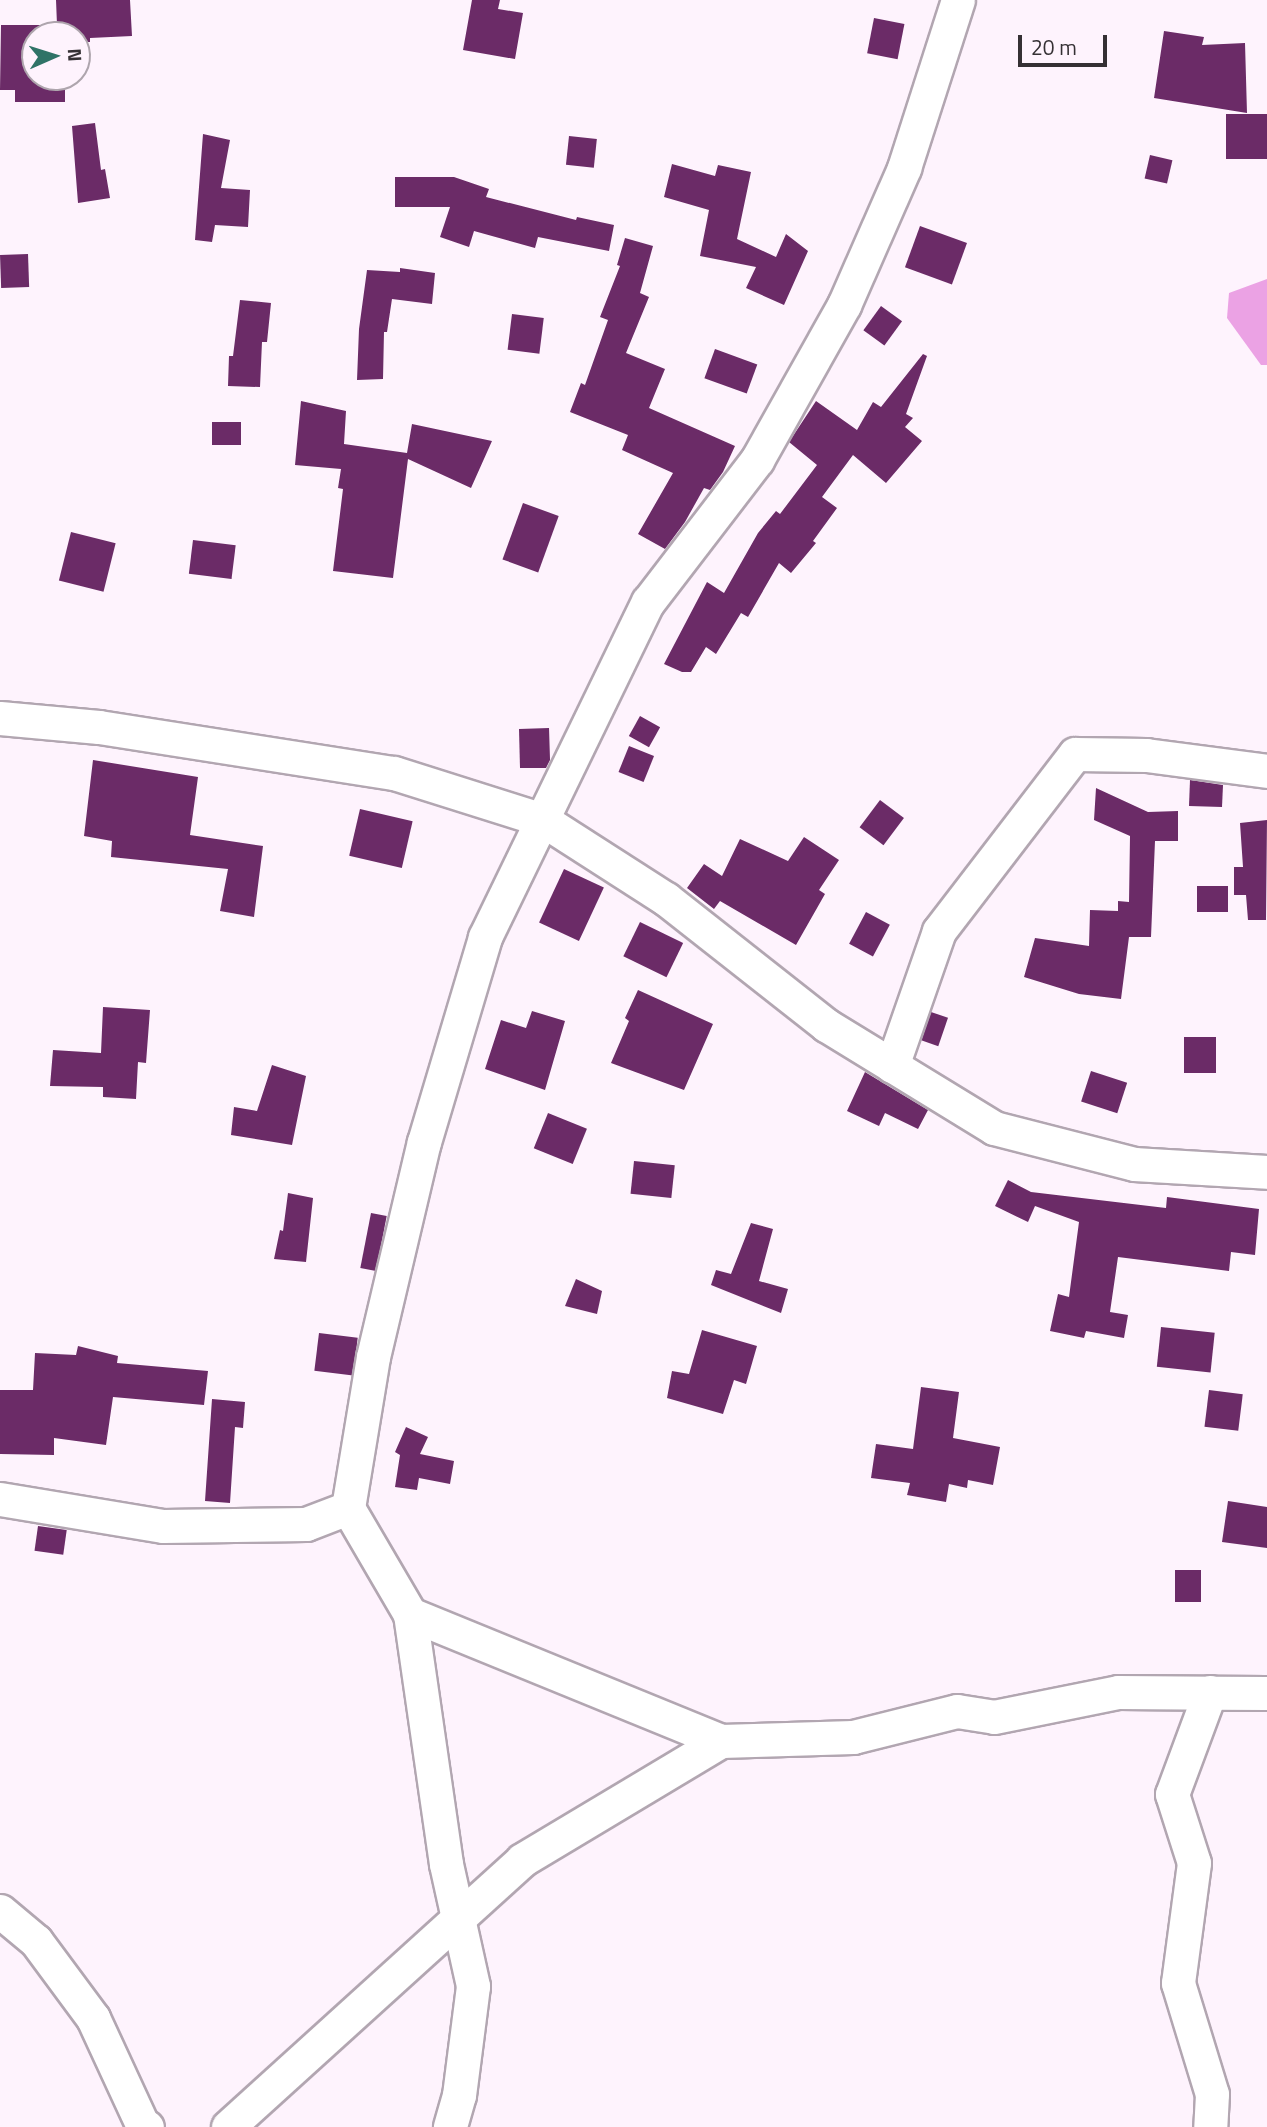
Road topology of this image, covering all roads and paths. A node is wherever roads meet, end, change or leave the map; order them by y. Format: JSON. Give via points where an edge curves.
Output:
{"nodes":[{"id":1,"x":958,"y":0,"type":"edge"},
{"id":2,"x":0,"y":718,"type":"edge"},
{"id":3,"x":1267,"y":771,"type":"edge"},
{"id":4,"x":543,"y":820,"type":"junction"},
{"id":5,"x":892,"y":1066,"type":"junction"},
{"id":6,"x":1267,"y":1172,"type":"edge"},
{"id":7,"x":0,"y":1499,"type":"edge"},
{"id":8,"x":348,"y":1508,"type":"junction"},
{"id":9,"x":410,"y":1614,"type":"junction"},
{"id":10,"x":1210,"y":1692,"type":"junction"},
{"id":11,"x":1267,"y":1693,"type":"edge"},
{"id":12,"x":721,"y":1741,"type":"junction"},
{"id":13,"x":0,"y":1911,"type":"edge"},
{"id":14,"x":458,"y":1919,"type":"junction"},
{"id":15,"x":147,"y":2127,"type":"edge"},
{"id":16,"x":228,"y":2127,"type":"edge"},
{"id":17,"x":450,"y":2127,"type":"edge"},
{"id":18,"x":1210,"y":2127,"type":"edge"}],
"edges":[{"from":1,"to":4,"type":"street","via":[[904,168],[844,305],[757,460],[648,602]]},
{"from":2,"to":4,"type":"street","via":[[99,727],[394,773]]},
{"from":3,"to":5,"type":"street","via":[[1146,755],[1075,754],[939,931]]},
{"from":4,"to":5,"type":"street","via":[[666,899],[827,1025]]},
{"from":4,"to":8,"type":"street","via":[[485,937],[424,1142],[373,1357]]},
{"from":5,"to":6,"type":"street","via":[[994,1128],[1134,1164]]},
{"from":7,"to":8,"type":"street","via":[[163,1526],[306,1524]]},
{"from":8,"to":9,"type":"street"},
{"from":9,"to":12,"type":"street"},
{"from":9,"to":14,"type":"street"},
{"from":10,"to":11,"type":"street"},
{"from":10,"to":12,"type":"street","via":[[1118,1692],[994,1717],[957,1711],[853,1737]]},
{"from":10,"to":18,"type":"street","via":[[1171,1794],[1194,1863],[1178,1983],[1212,2094]]},
{"from":12,"to":14,"type":"street","via":[[522,1860]]},
{"from":13,"to":15,"type":"street","via":[[36,1941],[93,2018]]},
{"from":14,"to":16,"type":"street"},
{"from":14,"to":17,"type":"street","via":[[473,1986],[459,2095]]}]}
